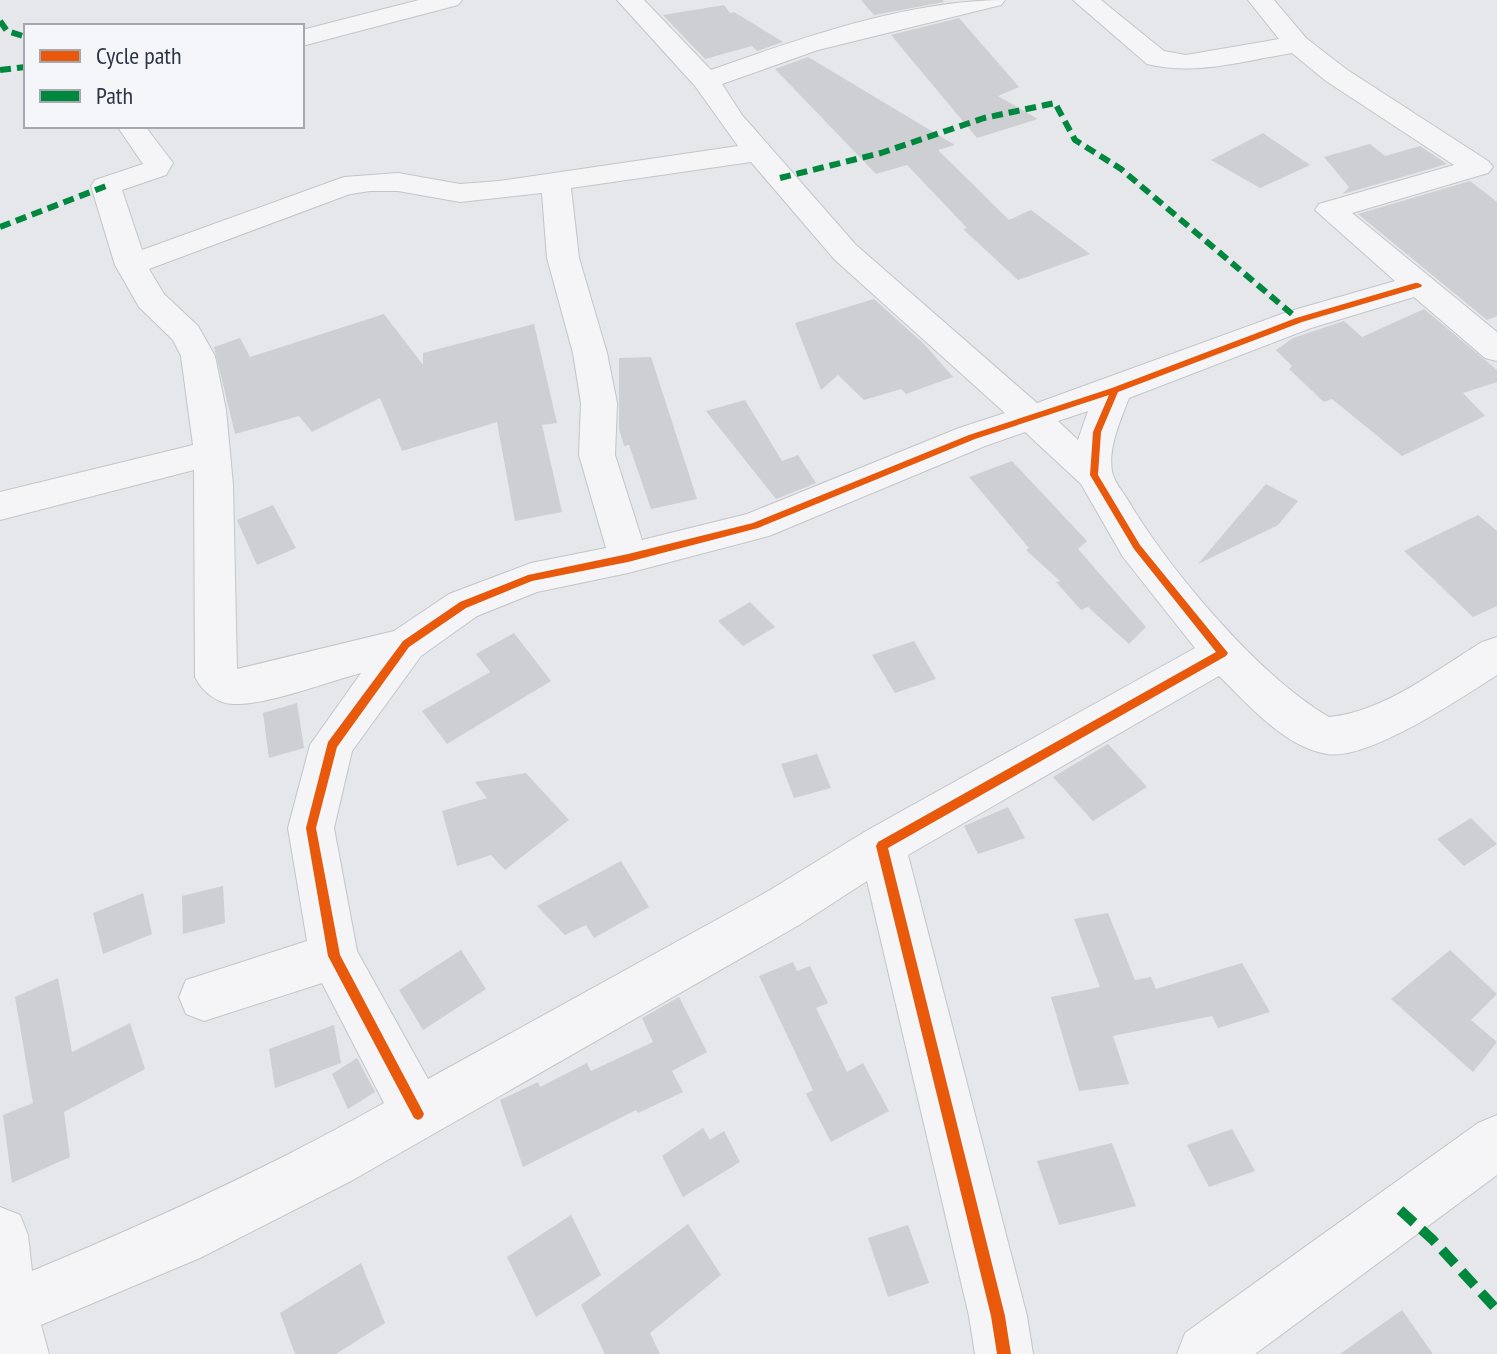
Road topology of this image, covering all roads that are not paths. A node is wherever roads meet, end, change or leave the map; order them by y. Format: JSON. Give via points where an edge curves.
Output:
{"nodes":[{"id":1,"x":449,"y":0,"type":"edge"},
{"id":2,"x":995,"y":0,"type":"edge"},
{"id":3,"x":1086,"y":0,"type":"edge"},
{"id":4,"x":1261,"y":0,"type":"edge"},
{"id":5,"x":641,"y":2,"type":"edge"},
{"id":6,"x":304,"y":37,"type":"edge"},
{"id":7,"x":1297,"y":44,"type":"junction"},
{"id":8,"x":706,"y":81,"type":"junction"},
{"id":9,"x":132,"y":128,"type":"edge"},
{"id":10,"x":757,"y":152,"type":"junction"},
{"id":11,"x":1487,"y":173,"type":"edge"},
{"id":12,"x":556,"y":182,"type":"junction"},
{"id":13,"x":131,"y":265,"type":"junction"},
{"id":14,"x":1418,"y":285,"type":"junction"},
{"id":15,"x":1497,"y":350,"type":"edge"},
{"id":16,"x":1115,"y":390,"type":"junction"},
{"id":17,"x":1035,"y":419,"type":"junction"},
{"id":18,"x":210,"y":454,"type":"junction"},
{"id":19,"x":1094,"y":475,"type":"junction"},
{"id":20,"x":0,"y":506,"type":"edge"},
{"id":21,"x":628,"y":558,"type":"junction"},
{"id":22,"x":406,"y":644,"type":"junction"},
{"id":23,"x":1223,"y":653,"type":"junction"},
{"id":24,"x":1497,"y":654,"type":"edge"},
{"id":25,"x":882,"y":846,"type":"junction"},
{"id":26,"x":334,"y":956,"type":"junction"},
{"id":27,"x":204,"y":997,"type":"dead end"},
{"id":28,"x":418,"y":1114,"type":"junction"},
{"id":29,"x":1497,"y":1142,"type":"edge"},
{"id":30,"x":0,"y":1235,"type":"edge"},
{"id":31,"x":9,"y":1325,"type":"edge"},
{"id":32,"x":1004,"y":1354,"type":"edge"},
{"id":33,"x":1206,"y":1354,"type":"edge"}],
"edges":[{"from":1,"to":6,"type":"street"},
{"from":2,"to":8,"type":"street","via":[[809,44]]},
{"from":3,"to":7,"type":"street","via":[[1156,58],[1170,62]]},
{"from":4,"to":7,"type":"street"},
{"from":5,"to":8,"type":"street"},
{"from":7,"to":11,"type":"street"},
{"from":8,"to":10,"type":"street"},
{"from":9,"to":13,"type":"street","via":[[158,163],[156,169],[106,186]]},
{"from":10,"to":12,"type":"street"},
{"from":10,"to":17,"type":"street","via":[[845,252]]},
{"from":11,"to":14,"type":"street","via":[[1330,210]]},
{"from":12,"to":13,"type":"street","via":[[460,193],[398,182],[344,186]]},
{"from":12,"to":21,"type":"street","via":[[563,258],[599,403],[597,455]]},
{"from":13,"to":18,"type":"street","via":[[151,300],[186,334],[198,356]]},
{"from":14,"to":15,"type":"street"},
{"from":14,"to":16,"type":"street","via":[[1299,320]]},
{"from":16,"to":17,"type":"street"},
{"from":16,"to":19,"type":"street","via":[[1097,432]]},
{"from":17,"to":19,"type":"street"},
{"from":17,"to":21,"type":"street","via":[[972,437],[755,526]]},
{"from":18,"to":20,"type":"street"},
{"from":18,"to":22,"type":"street","via":[[216,677],[232,687],[259,683]]},
{"from":19,"to":23,"type":"street","via":[[1137,547]]},
{"from":21,"to":22,"type":"street","via":[[531,578],[463,605]]},
{"from":22,"to":26,"type":"street","via":[[332,745],[311,828]]},
{"from":23,"to":24,"type":"street","via":[[1283,710],[1326,736],[1365,729]]},
{"from":23,"to":25,"type":"street"},
{"from":25,"to":28,"type":"street","via":[[782,909]]},
{"from":25,"to":32,"type":"street"},
{"from":26,"to":27,"type":"street"},
{"from":26,"to":28,"type":"street"},
{"from":28,"to":31,"type":"street"},
{"from":29,"to":33,"type":"street"},
{"from":30,"to":31,"type":"street"}]}
